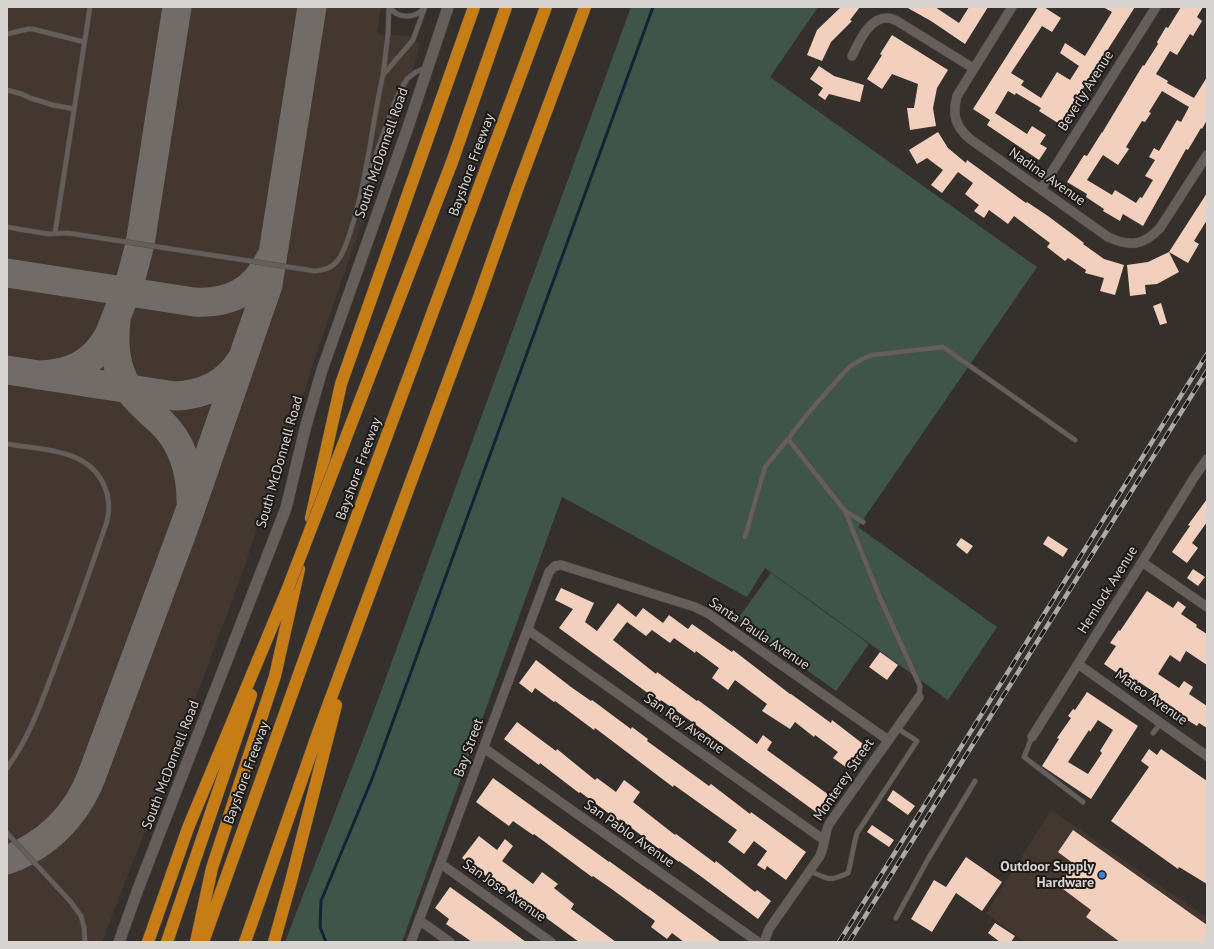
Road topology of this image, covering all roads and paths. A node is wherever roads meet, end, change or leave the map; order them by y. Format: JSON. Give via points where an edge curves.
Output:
{"nodes":[{"id":1,"x":90,"y":7,"type":"edge"},
{"id":2,"x":389,"y":7,"type":"edge"},
{"id":3,"x":425,"y":7,"type":"edge"},
{"id":4,"x":448,"y":7,"type":"edge"},
{"id":5,"x":474,"y":7,"type":"edge"},
{"id":6,"x":506,"y":7,"type":"edge"},
{"id":7,"x":546,"y":7,"type":"edge"},
{"id":8,"x":584,"y":7,"type":"edge"},
{"id":9,"x":1012,"y":7,"type":"edge"},
{"id":10,"x":1156,"y":7,"type":"edge"},
{"id":11,"x":7,"y":34,"type":"edge"},
{"id":12,"x":84,"y":42,"type":"junction"},
{"id":13,"x":852,"y":56,"type":"dead end"},
{"id":14,"x":428,"y":67,"type":"junction"},
{"id":15,"x":973,"y":68,"type":"junction"},
{"id":16,"x":383,"y":76,"type":"junction"},
{"id":17,"x":7,"y":90,"type":"edge"},
{"id":18,"x":74,"y":109,"type":"junction"},
{"id":19,"x":1207,"y":155,"type":"edge"},
{"id":20,"x":1041,"y":189,"type":"junction"},
{"id":21,"x":362,"y":193,"type":"junction"},
{"id":22,"x":7,"y":227,"type":"edge"},
{"id":23,"x":55,"y":233,"type":"junction"},
{"id":24,"x":788,"y":438,"type":"junction"},
{"id":25,"x":1075,"y":440,"type":"dead end"},
{"id":26,"x":7,"y":444,"type":"edge"},
{"id":27,"x":1207,"y":459,"type":"edge"},
{"id":28,"x":845,"y":511,"type":"junction"},
{"id":29,"x":863,"y":522,"type":"dead end"},
{"id":30,"x":745,"y":537,"type":"dead end"},
{"id":31,"x":1142,"y":562,"type":"junction"},
{"id":32,"x":555,"y":566,"type":"joint"},
{"id":33,"x":288,"y":588,"type":"junction"},
{"id":34,"x":1207,"y":607,"type":"edge"},
{"id":35,"x":528,"y":630,"type":"junction"},
{"id":36,"x":350,"y":645,"type":"junction"},
{"id":37,"x":1078,"y":664,"type":"junction"},
{"id":38,"x":919,"y":697,"type":"joint"},
{"id":39,"x":1160,"y":723,"type":"junction"},
{"id":40,"x":897,"y":728,"type":"junction"},
{"id":41,"x":1153,"y":733,"type":"dead end"},
{"id":42,"x":1032,"y":737,"type":"joint"},
{"id":43,"x":888,"y":740,"type":"junction"},
{"id":44,"x":484,"y":748,"type":"junction"},
{"id":45,"x":1207,"y":756,"type":"edge"},
{"id":46,"x":7,"y":768,"type":"edge"},
{"id":47,"x":975,"y":781,"type":"dead end"},
{"id":48,"x":1083,"y":802,"type":"dead end"},
{"id":49,"x":7,"y":834,"type":"edge"},
{"id":50,"x":824,"y":840,"type":"junction"},
{"id":51,"x":440,"y":864,"type":"junction"},
{"id":52,"x":810,"y":871,"type":"junction"},
{"id":53,"x":896,"y":918,"type":"dead end"},
{"id":54,"x":419,"y":920,"type":"junction"},
{"id":55,"x":85,"y":942,"type":"edge"},
{"id":56,"x":119,"y":942,"type":"edge"},
{"id":57,"x":148,"y":942,"type":"edge"},
{"id":58,"x":167,"y":942,"type":"edge"},
{"id":59,"x":196,"y":942,"type":"edge"},
{"id":60,"x":203,"y":942,"type":"edge"},
{"id":61,"x":245,"y":942,"type":"edge"},
{"id":62,"x":274,"y":942,"type":"edge"},
{"id":63,"x":411,"y":942,"type":"edge"},
{"id":64,"x":450,"y":942,"type":"edge"},
{"id":65,"x":551,"y":942,"type":"edge"},
{"id":66,"x":758,"y":942,"type":"edge"},
{"id":67,"x":764,"y":942,"type":"edge"}],
"edges":[{"from":1,"to":12,"type":"lane"},
{"from":2,"to":3,"type":"lane","via":[[405,17],[414,15]]},
{"from":2,"to":16,"type":"lane"},
{"from":3,"to":16,"type":"lane","via":[[413,40]]},
{"from":4,"to":14,"type":"street","name":"South McDonnell Road"},
{"from":5,"to":59,"type":"highway","via":[[342,384],[275,676],[212,868]]},
{"from":6,"to":33,"type":"highway","bridge":true,"via":[[452,162]]},
{"from":7,"to":60,"type":"highway","name":"Bayshore Freeway","via":[[310,643]]},
{"from":8,"to":36,"type":"highway","via":[[478,303]]},
{"from":9,"to":15,"type":"street"},
{"from":10,"to":20,"type":"street","name":"Beverly Avenue"},
{"from":11,"to":12,"type":"lane","via":[[33,29]]},
{"from":12,"to":18,"type":"lane"},
{"from":13,"to":15,"type":"street","via":[[864,33],[879,20],[888,18]]},
{"from":14,"to":21,"type":"lane","via":[[407,79],[401,89]]},
{"from":14,"to":56,"type":"street","name":"South McDonnell Road","via":[[322,370],[286,508]]},
{"from":15,"to":20,"type":"street","name":"Nadina Avenue","via":[[954,105],[958,125],[970,139]]},
{"from":16,"to":21,"type":"lane"},
{"from":17,"to":18,"type":"lane","via":[[53,106]]},
{"from":18,"to":23,"type":"lane"},
{"from":19,"to":20,"type":"street","name":"Nadina Avenue","via":[[1160,228],[1154,235],[1136,244],[1118,242],[1108,237]]},
{"from":21,"to":23,"type":"lane","via":[[341,257],[326,270],[315,271]]},
{"from":22,"to":23,"type":"lane"},
{"from":24,"to":25,"type":"lane","via":[[849,367],[862,359],[882,353],[943,347]]},
{"from":24,"to":28,"type":"lane"},
{"from":24,"to":30,"type":"lane","via":[[765,467]]},
{"from":26,"to":46,"type":"lane","via":[[66,454],[82,460],[100,477],[108,495],[109,508],[83,592],[36,716]]},
{"from":27,"to":31,"type":"street","name":"Hemlock Avenue"},
{"from":28,"to":29,"type":"lane"},
{"from":28,"to":38,"type":"lane","via":[[880,598],[920,686]]},
{"from":31,"to":34,"type":"street"},
{"from":31,"to":37,"type":"street","name":"Hemlock Avenue"},
{"from":32,"to":35,"type":"street","name":"Bay Street","via":[[549,572]]},
{"from":32,"to":43,"type":"street","name":"Santa Paula Avenue","via":[[561,565],[695,607],[709,614]]},
{"from":33,"to":57,"type":"highway","via":[[188,828]]},
{"from":33,"to":58,"type":"highway"},
{"from":35,"to":44,"type":"street","name":"Bay Street"},
{"from":35,"to":50,"type":"street","name":"San Rey Avenue"},
{"from":36,"to":61,"type":"highway"},
{"from":36,"to":62,"type":"highway","via":[[313,798]]},
{"from":37,"to":39,"type":"street","name":"Mateo Avenue"},
{"from":37,"to":42,"type":"street","name":"Hemlock Avenue"},
{"from":38,"to":40,"type":"street","name":"Monterey Street"},
{"from":39,"to":41,"type":"lane"},
{"from":39,"to":45,"type":"street","name":"Mateo Avenue"},
{"from":40,"to":43,"type":"street","name":"Monterey Street"},
{"from":40,"to":52,"type":"lane","via":[[917,741],[857,833],[848,873],[828,879]]},
{"from":42,"to":48,"type":"lane","via":[[1024,757]]},
{"from":43,"to":50,"type":"street","name":"Monterey Street","via":[[828,824]]},
{"from":44,"to":51,"type":"street","name":"Bay Street"},
{"from":44,"to":66,"type":"street","name":"San Pablo Avenue"},
{"from":47,"to":53,"type":"lane"},
{"from":49,"to":55,"type":"lane","via":[[81,916]]},
{"from":50,"to":52,"type":"street","name":"Monterey Street","via":[[824,848]]},
{"from":51,"to":54,"type":"street","name":"Bay Street"},
{"from":51,"to":65,"type":"street","name":"San Jose Avenue"},
{"from":52,"to":67,"type":"street","name":"Monterey Street","via":[[769,929]]},
{"from":54,"to":63,"type":"street","name":"Bay Street"},
{"from":54,"to":64,"type":"street"}]}
